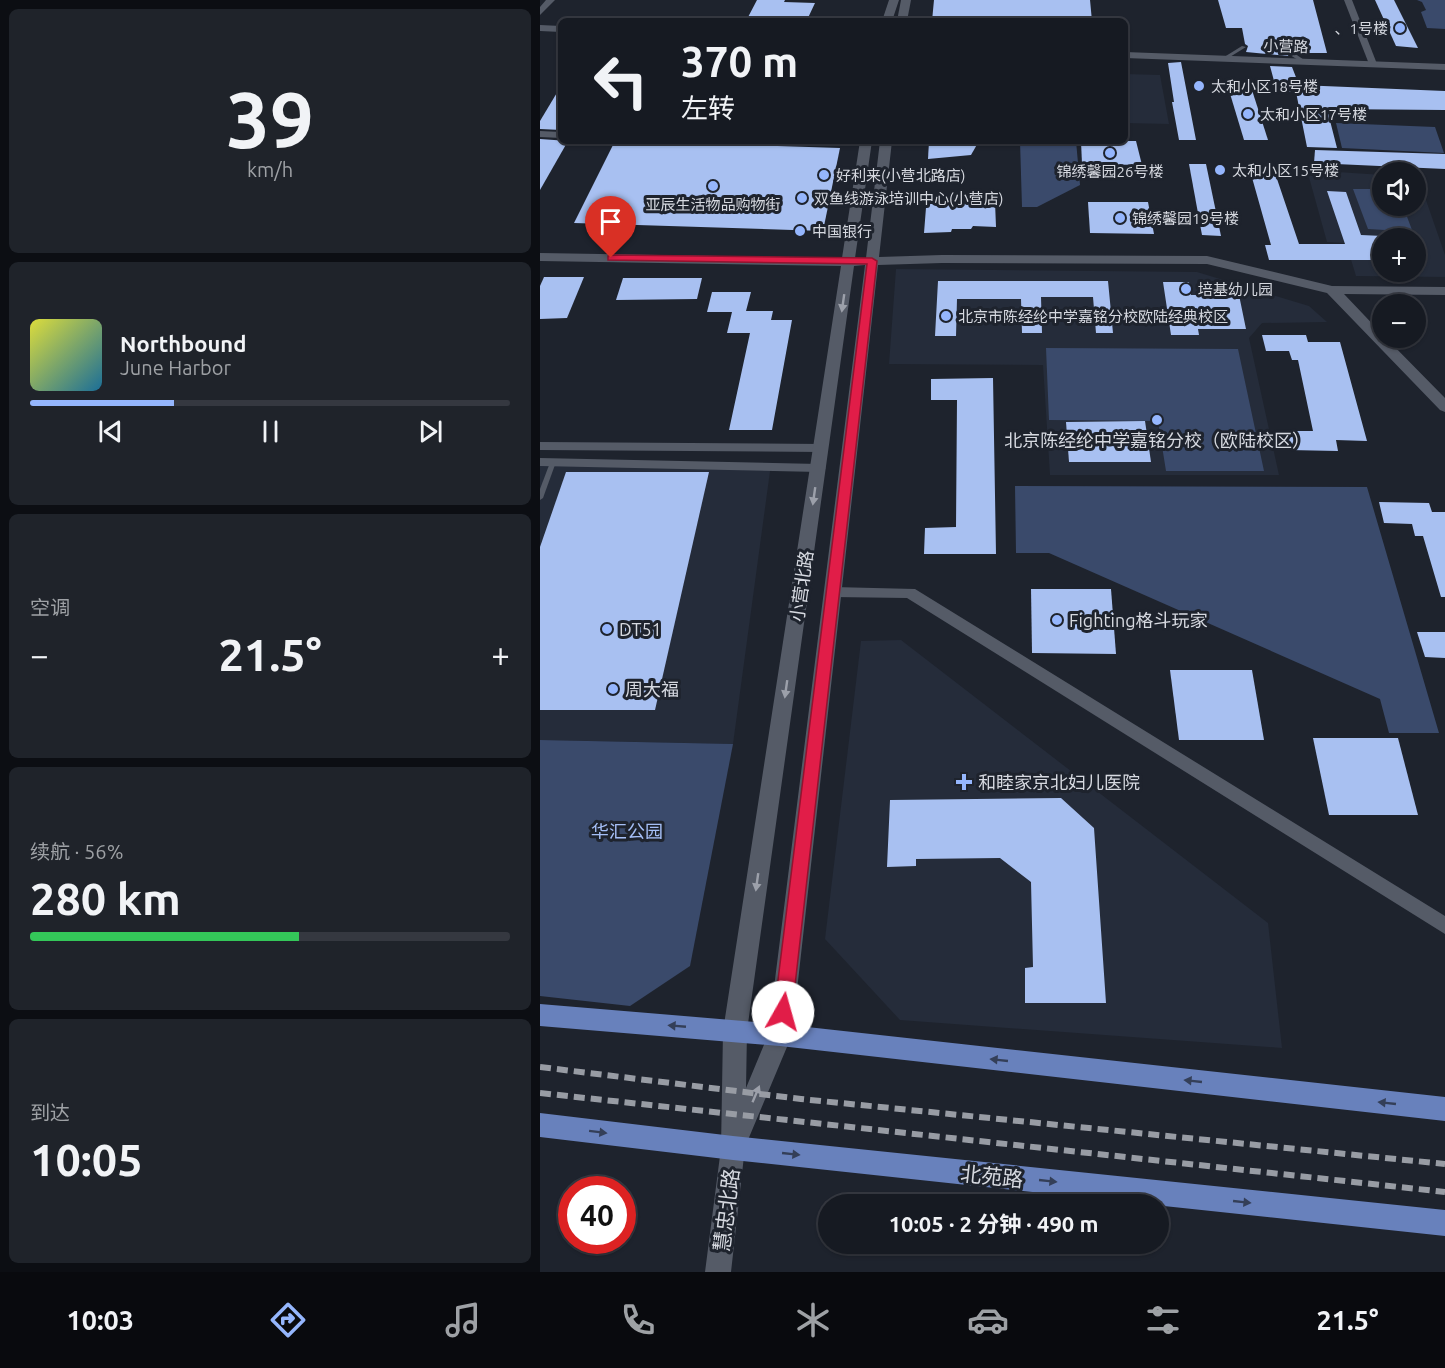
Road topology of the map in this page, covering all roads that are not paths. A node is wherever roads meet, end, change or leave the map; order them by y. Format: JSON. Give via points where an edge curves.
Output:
{"nodes":[{"id":1,"x":551,"y":0,"type":"edge"},
{"id":2,"x":894,"y":0,"type":"edge"},
{"id":3,"x":906,"y":0,"type":"edge"},
{"id":4,"x":1348,"y":0,"type":"edge"},
{"id":5,"x":540,"y":12,"type":"edge"},
{"id":6,"x":888,"y":18,"type":"edge"},
{"id":7,"x":903,"y":18,"type":"edge"},
{"id":8,"x":540,"y":28,"type":"edge"},
{"id":9,"x":558,"y":29,"type":"edge"},
{"id":10,"x":1244,"y":47,"type":"dead end"},
{"id":11,"x":1292,"y":54,"type":"dead end"},
{"id":12,"x":1128,"y":55,"type":"edge"},
{"id":13,"x":1223,"y":59,"type":"junction"},
{"id":14,"x":1305,"y":62,"type":"junction"},
{"id":15,"x":1128,"y":64,"type":"edge"},
{"id":16,"x":1373,"y":64,"type":"junction"},
{"id":17,"x":1445,"y":67,"type":"edge"},
{"id":18,"x":1445,"y":74,"type":"edge"},
{"id":19,"x":540,"y":134,"type":"edge"},
{"id":20,"x":558,"y":135,"type":"edge"},
{"id":21,"x":866,"y":144,"type":"edge"},
{"id":22,"x":886,"y":144,"type":"edge"},
{"id":23,"x":540,"y":257,"type":"edge"},
{"id":24,"x":872,"y":261,"type":"junction"},
{"id":25,"x":849,"y":262,"type":"junction"},
{"id":26,"x":1332,"y":290,"type":"junction"},
{"id":27,"x":1445,"y":291,"type":"edge"},
{"id":28,"x":1445,"y":407,"type":"edge"},
{"id":29,"x":540,"y":446,"type":"edge"},
{"id":30,"x":822,"y":448,"type":"junction"},
{"id":31,"x":547,"y":462,"type":"edge"},
{"id":32,"x":819,"y":468,"type":"junction"},
{"id":33,"x":543,"y":482,"type":"edge"},
{"id":34,"x":540,"y":498,"type":"edge"},
{"id":35,"x":833,"y":592,"type":"junction"},
{"id":36,"x":1445,"y":926,"type":"edge"},
{"id":37,"x":540,"y":1015,"type":"edge"},
{"id":38,"x":735,"y":1031,"type":"junction"},
{"id":39,"x":780,"y":1035,"type":"junction"},
{"id":40,"x":1445,"y":1110,"type":"edge"},
{"id":41,"x":540,"y":1125,"type":"edge"},
{"id":42,"x":733,"y":1148,"type":"junction"},
{"id":43,"x":1445,"y":1223,"type":"edge"},
{"id":44,"x":718,"y":1272,"type":"edge"}],
"edges":[{"from":1,"to":5,"type":"street"},
{"from":2,"to":6,"type":"street"},
{"from":3,"to":7,"type":"street"},
{"from":4,"to":16,"type":"street"},
{"from":8,"to":9,"type":"street"},
{"from":10,"to":13,"type":"lane"},
{"from":11,"to":14,"type":"lane"},
{"from":12,"to":13,"type":"street","name":"小营路"},
{"from":13,"to":14,"type":"street","name":"小营路"},
{"from":14,"to":16,"type":"street","name":"小营路"},
{"from":15,"to":18,"type":"street","name":"小营路"},
{"from":16,"to":17,"type":"street","name":"小营路"},
{"from":19,"to":20,"type":"street"},
{"from":21,"to":25,"type":"street","name":"小营北路"},
{"from":22,"to":24,"type":"street","name":"小营北路"},
{"from":23,"to":25,"type":"street"},
{"from":24,"to":25,"type":"street"},
{"from":24,"to":26,"type":"street","via":[[1207,260]]},
{"from":24,"to":35,"type":"street","name":"小营北路"},
{"from":25,"to":30,"type":"street","name":"小营北路","one_way":true},
{"from":26,"to":27,"type":"street"},
{"from":26,"to":28,"type":"street"},
{"from":29,"to":30,"type":"street"},
{"from":30,"to":32,"type":"street","name":"小营北路"},
{"from":31,"to":32,"type":"street"},
{"from":31,"to":33,"type":"lane"},
{"from":32,"to":38,"type":"street","name":"小营北路","one_way":true},
{"from":33,"to":34,"type":"lane"},
{"from":35,"to":36,"type":"street","via":[[910,593]]},
{"from":35,"to":39,"type":"street","name":"小营北路"},
{"from":38,"to":37,"type":"main road","one_way":true},
{"from":38,"to":39,"type":"main road"},
{"from":38,"to":42,"type":"street","name":"小营北路"},
{"from":40,"to":39,"type":"main road","one_way":true},
{"from":42,"to":39,"type":"street","name":"小营北路","one_way":true},
{"from":41,"to":42,"type":"main road","name":"北苑路","one_way":true},
{"from":42,"to":43,"type":"main road","name":"北苑路","one_way":true},
{"from":42,"to":44,"type":"street","name":"慧忠北路"}]}
